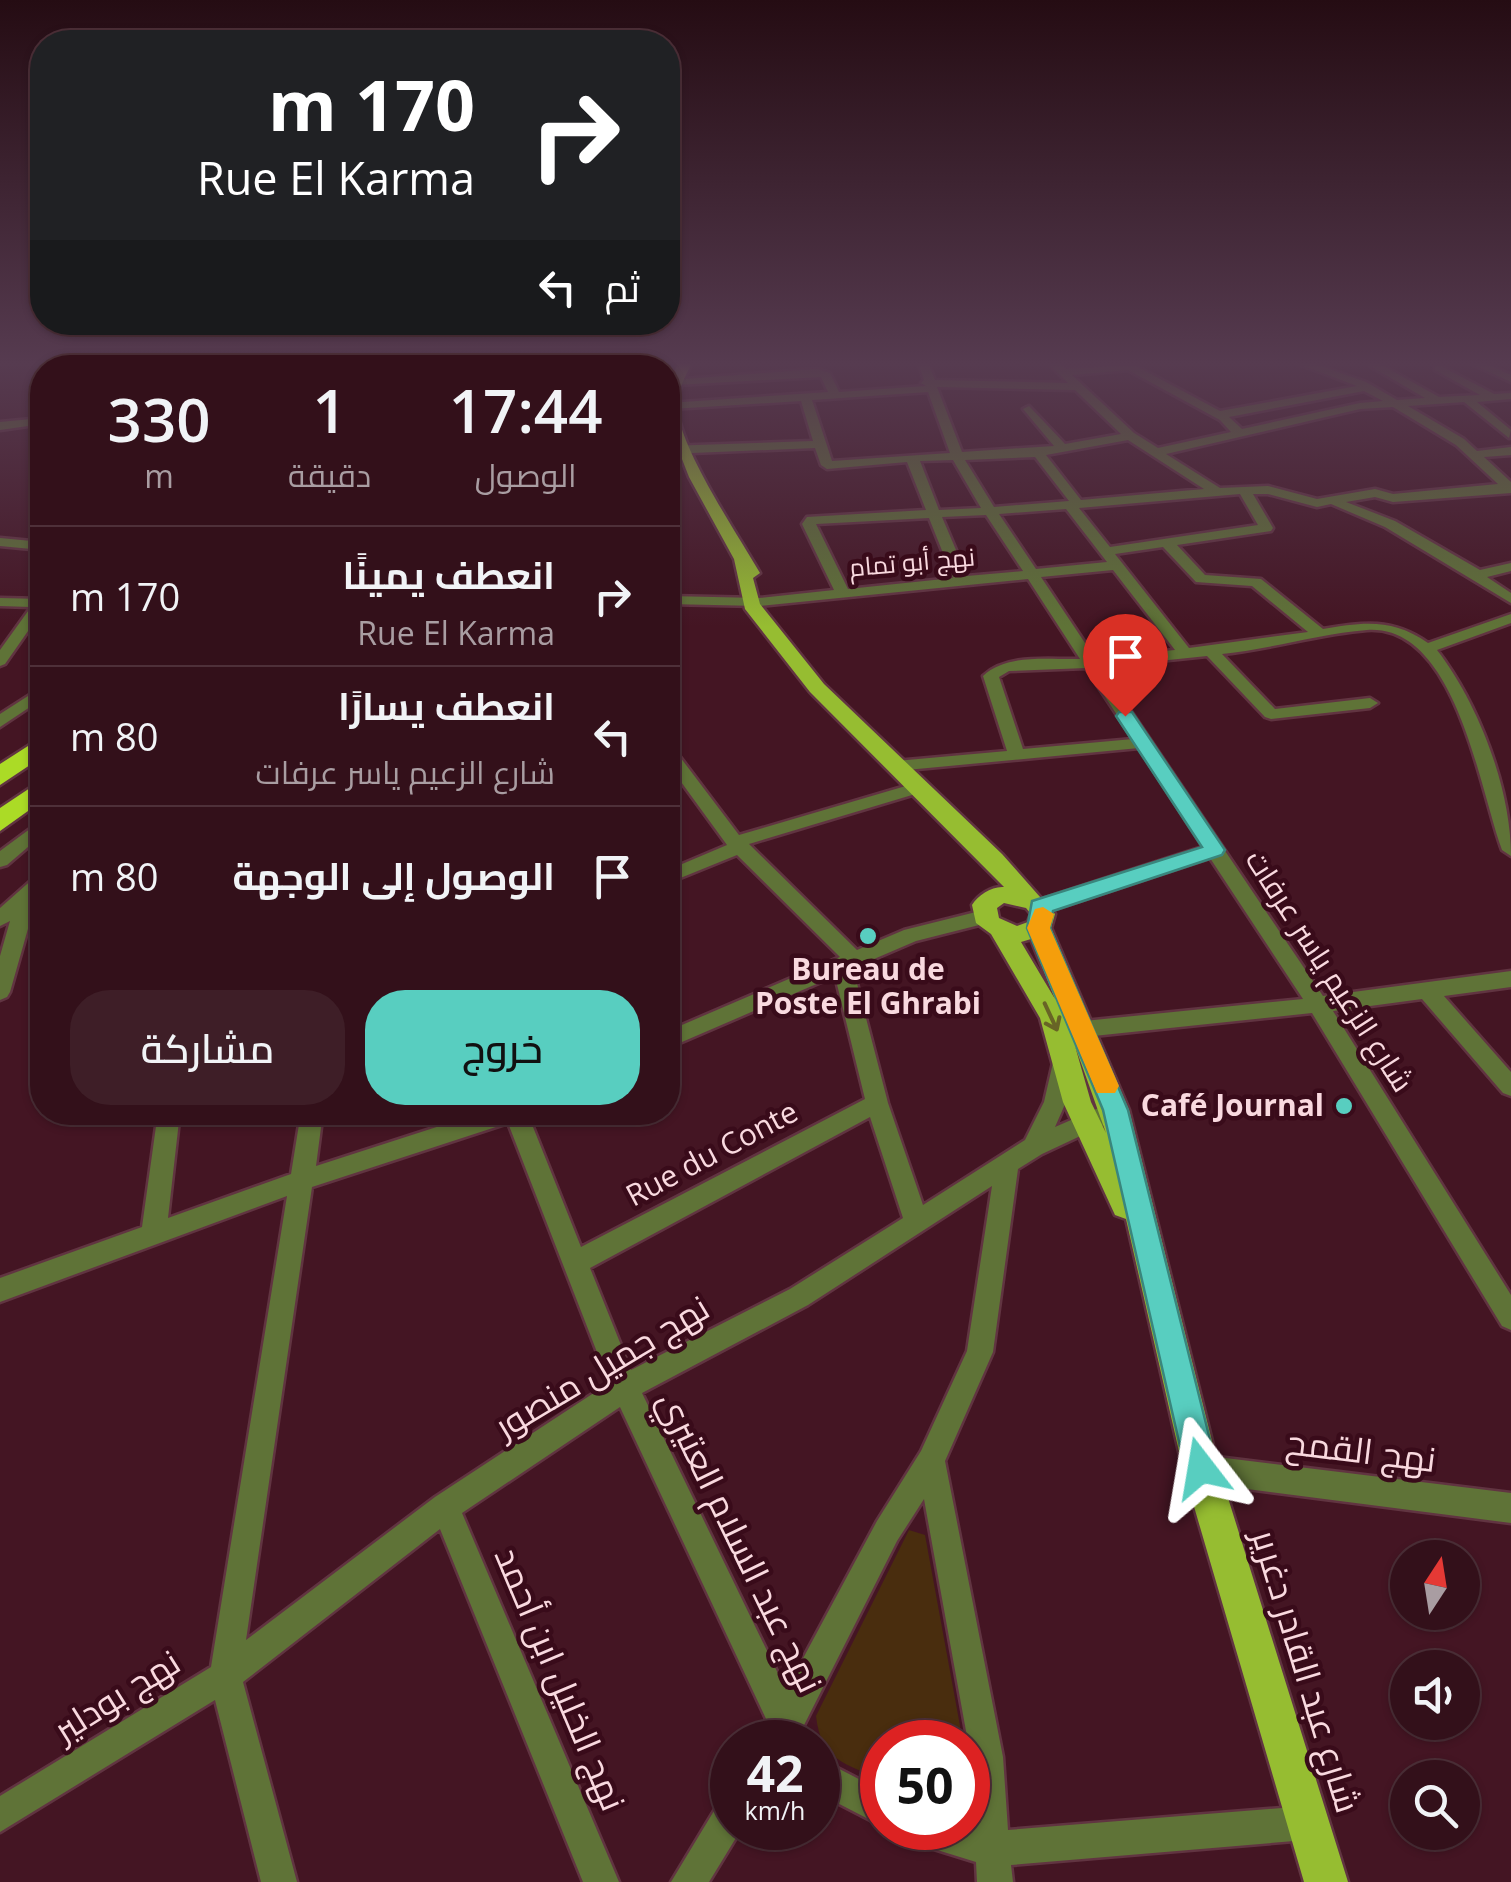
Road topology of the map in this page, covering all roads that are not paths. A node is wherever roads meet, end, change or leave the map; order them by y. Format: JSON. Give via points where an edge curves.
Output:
{"nodes":[{"id":1,"x":820,"y":451,"type":"edge"},
{"id":2,"x":954,"y":451,"type":"edge"},
{"id":3,"x":1045,"y":451,"type":"edge"},
{"id":4,"x":1163,"y":451,"type":"edge"},
{"id":5,"x":1469,"y":451,"type":"edge"},
{"id":6,"x":1511,"y":451,"type":"edge"},
{"id":7,"x":1038,"y":452,"type":"junction"},
{"id":8,"x":1158,"y":452,"type":"joint"},
{"id":9,"x":680,"y":454,"type":"edge"},
{"id":10,"x":1473,"y":455,"type":"junction"},
{"id":11,"x":956,"y":456,"type":"junction"},
{"id":12,"x":912,"y":458,"type":"junction"},
{"id":13,"x":1510,"y":488,"type":"edge"},
{"id":14,"x":1244,"y":490,"type":"junction"},
{"id":15,"x":1216,"y":492,"type":"junction"},
{"id":16,"x":1335,"y":503,"type":"junction"},
{"id":17,"x":1074,"y":504,"type":"junction"},
{"id":18,"x":990,"y":512,"type":"junction"},
{"id":19,"x":932,"y":513,"type":"junction"},
{"id":20,"x":0,"y":542,"type":"edge"},
{"id":21,"x":1168,"y":544,"type":"junction"},
{"id":22,"x":30,"y":545,"type":"edge"},
{"id":23,"x":1109,"y":551,"type":"junction"},
{"id":24,"x":1119,"y":566,"type":"junction"},
{"id":25,"x":1511,"y":567,"type":"edge"},
{"id":26,"x":1032,"y":574,"type":"junction"},
{"id":27,"x":1475,"y":574,"type":"junction"},
{"id":28,"x":960,"y":580,"type":"junction"},
{"id":29,"x":842,"y":591,"type":"junction"},
{"id":30,"x":758,"y":599,"type":"junction"},
{"id":31,"x":1511,"y":599,"type":"edge"},
{"id":32,"x":680,"y":600,"type":"edge"},
{"id":33,"x":0,"y":602,"type":"edge"},
{"id":34,"x":30,"y":603,"type":"edge"},
{"id":35,"x":1511,"y":618,"type":"edge"},
{"id":36,"x":30,"y":620,"type":"edge"},
{"id":37,"x":1318,"y":632,"type":"junction"},
{"id":38,"x":1424,"y":649,"type":"junction"},
{"id":39,"x":1212,"y":651,"type":"junction"},
{"id":40,"x":1186,"y":654,"type":"junction"},
{"id":41,"x":0,"y":661,"type":"edge"},
{"id":42,"x":1091,"y":663,"type":"junction"},
{"id":43,"x":30,"y":701,"type":"edge"},
{"id":44,"x":1370,"y":704,"type":"dead end"},
{"id":45,"x":0,"y":722,"type":"edge"},
{"id":46,"x":1142,"y":743,"type":"junction"},
{"id":47,"x":1016,"y":753,"type":"junction"},
{"id":48,"x":30,"y":754,"type":"edge"},
{"id":49,"x":896,"y":766,"type":"junction"},
{"id":50,"x":680,"y":768,"type":"edge"},
{"id":51,"x":0,"y":778,"type":"edge"},
{"id":52,"x":916,"y":788,"type":"junction"},
{"id":53,"x":30,"y":798,"type":"edge"},
{"id":54,"x":0,"y":822,"type":"edge"},
{"id":55,"x":30,"y":836,"type":"edge"},
{"id":56,"x":738,"y":844,"type":"junction"},
{"id":57,"x":978,"y":846,"type":"junction"},
{"id":58,"x":1214,"y":850,"type":"junction"},
{"id":59,"x":1511,"y":850,"type":"edge"},
{"id":60,"x":0,"y":861,"type":"edge"},
{"id":61,"x":680,"y":871,"type":"edge"},
{"id":62,"x":30,"y":893,"type":"edge"},
{"id":63,"x":30,"y":904,"type":"edge"},
{"id":64,"x":1035,"y":910,"type":"junction"},
{"id":65,"x":990,"y":918,"type":"junction"},
{"id":66,"x":0,"y":919,"type":"edge"},
{"id":67,"x":850,"y":965,"type":"junction"},
{"id":68,"x":1511,"y":979,"type":"edge"},
{"id":69,"x":1428,"y":991,"type":"junction"},
{"id":70,"x":0,"y":992,"type":"edge"},
{"id":71,"x":1318,"y":1005,"type":"junction"},
{"id":72,"x":1084,"y":1029,"type":"junction"},
{"id":73,"x":680,"y":1035,"type":"edge"},
{"id":74,"x":1063,"y":1056,"type":"junction"},
{"id":75,"x":1511,"y":1088,"type":"edge"},
{"id":76,"x":877,"y":1104,"type":"junction"},
{"id":77,"x":1116,"y":1110,"type":"junction"},
{"id":78,"x":1087,"y":1123,"type":"junction"},
{"id":79,"x":167,"y":1125,"type":"edge"},
{"id":80,"x":310,"y":1125,"type":"edge"},
{"id":81,"x":473,"y":1125,"type":"edge"},
{"id":82,"x":519,"y":1125,"type":"edge"},
{"id":83,"x":1034,"y":1147,"type":"junction"},
{"id":84,"x":1007,"y":1164,"type":"junction"},
{"id":85,"x":299,"y":1181,"type":"junction"},
{"id":86,"x":916,"y":1220,"type":"junction"},
{"id":87,"x":154,"y":1232,"type":"junction"},
{"id":88,"x":1147,"y":1252,"type":"junction"},
{"id":89,"x":577,"y":1262,"type":"junction"},
{"id":90,"x":0,"y":1290,"type":"edge"},
{"id":91,"x":1508,"y":1306,"type":"edge"},
{"id":92,"x":625,"y":1388,"type":"junction"},
{"id":93,"x":931,"y":1461,"type":"junction"},
{"id":94,"x":1201,"y":1468,"type":"junction"},
{"id":95,"x":445,"y":1507,"type":"junction"},
{"id":96,"x":1511,"y":1508,"type":"edge"},
{"id":97,"x":225,"y":1676,"type":"junction"},
{"id":98,"x":775,"y":1720,"type":"edge"},
{"id":99,"x":788,"y":1720,"type":"edge"},
{"id":100,"x":0,"y":1815,"type":"edge"},
{"id":101,"x":1306,"y":1824,"type":"junction"},
{"id":102,"x":710,"y":1848,"type":"edge"},
{"id":103,"x":962,"y":1850,"type":"edge"},
{"id":104,"x":993,"y":1865,"type":"edge"},
{"id":105,"x":279,"y":1882,"type":"edge"},
{"id":106,"x":600,"y":1882,"type":"edge"},
{"id":107,"x":689,"y":1882,"type":"edge"},
{"id":108,"x":1326,"y":1882,"type":"edge"}],
"edges":[{"from":1,"to":12,"type":"street","via":[[827,465]]},
{"from":2,"to":11,"type":"street","name":"شارع الزعيم ياسر عرفات"},
{"from":3,"to":7,"type":"street"},
{"from":4,"to":8,"type":"street"},
{"from":5,"to":10,"type":"street"},
{"from":6,"to":10,"type":"street"},
{"from":7,"to":11,"type":"street"},
{"from":7,"to":17,"type":"street"},
{"from":8,"to":15,"type":"street"},
{"from":9,"to":30,"type":"main road"},
{"from":10,"to":13,"type":"street"},
{"from":11,"to":12,"type":"street"},
{"from":11,"to":18,"type":"street","name":"شارع الزعيم ياسر عرفات"},
{"from":12,"to":19,"type":"street"},
{"from":13,"to":16,"type":"street","via":[[1395,498],[1375,492]]},
{"from":14,"to":15,"type":"street"},
{"from":14,"to":16,"type":"street"},
{"from":14,"to":21,"type":"street","via":[[1266,528]]},
{"from":15,"to":17,"type":"street"},
{"from":16,"to":27,"type":"street","via":[[1390,524]]},
{"from":17,"to":18,"type":"street"},
{"from":17,"to":23,"type":"street"},
{"from":18,"to":19,"type":"street"},
{"from":18,"to":26,"type":"street","name":"شارع الزعيم ياسر عرفات"},
{"from":19,"to":28,"type":"street"},
{"from":19,"to":29,"type":"street","via":[[810,522]]},
{"from":20,"to":22,"type":"street"},
{"from":21,"to":23,"type":"street"},
{"from":21,"to":37,"type":"street","via":[[1201,579],[1256,582]]},
{"from":23,"to":24,"type":"street"},
{"from":24,"to":26,"type":"street","name":"نهج أبو تمام"},
{"from":24,"to":40,"type":"street"},
{"from":25,"to":27,"type":"street"},
{"from":26,"to":28,"type":"street","name":"نهج أبو تمام"},
{"from":26,"to":42,"type":"street","name":"شارع الزعيم ياسر عرفات"},
{"from":27,"to":31,"type":"street"},
{"from":28,"to":29,"type":"street","name":"نهج أبو تمام"},
{"from":29,"to":30,"type":"street","name":"نهج أبو تمام"},
{"from":30,"to":32,"type":"street","name":"نهج أبو تمام"},
{"from":30,"to":49,"type":"main road","name":"شارع عبد القادر دغرير","via":[[817,688]]},
{"from":33,"to":34,"type":"street"},
{"from":35,"to":38,"type":"street"},
{"from":36,"to":41,"type":"street"},
{"from":37,"to":38,"type":"street","via":[[1388,627]]},
{"from":37,"to":39,"type":"street"},
{"from":38,"to":59,"type":"street","via":[[1465,700]]},
{"from":39,"to":40,"type":"street"},
{"from":39,"to":44,"type":"street","via":[[1271,714]]},
{"from":40,"to":42,"type":"street"},
{"from":42,"to":46,"type":"street","name":"شارع الزعيم ياسر عرفات"},
{"from":42,"to":47,"type":"street","via":[[992,672]]},
{"from":43,"to":45,"type":"street"},
{"from":46,"to":47,"type":"street"},
{"from":46,"to":58,"type":"street","name":"شارع الزعيم ياسر عرفات"},
{"from":47,"to":49,"type":"street"},
{"from":48,"to":51,"type":"highway"},
{"from":49,"to":52,"type":"main road","name":"شارع عبد القادر دغرير"},
{"from":50,"to":56,"type":"street"},
{"from":52,"to":56,"type":"street"},
{"from":52,"to":57,"type":"main road","name":"شارع عبد القادر دغرير"},
{"from":53,"to":54,"type":"highway"},
{"from":55,"to":60,"type":"street"},
{"from":56,"to":61,"type":"street"},
{"from":56,"to":67,"type":"street"},
{"from":57,"to":64,"type":"main road","name":"شارع عبد القادر دغرير"},
{"from":57,"to":65,"type":"main road","name":"شارع عبد القادر دغرير"},
{"from":58,"to":64,"type":"street"},
{"from":58,"to":71,"type":"street","name":"شارع الزعيم ياسر عرفات"},
{"from":62,"to":66,"type":"street"},
{"from":63,"to":70,"type":"street"},
{"from":64,"to":65,"type":"main road","via":[[1016,935]]},
{"from":64,"to":65,"type":"main road","via":[[1000,894]]},
{"from":64,"to":72,"type":"main road","name":"شارع عبد القادر دغرير"},
{"from":65,"to":67,"type":"street","via":[[911,935]]},
{"from":65,"to":74,"type":"main road","name":"شارع عبد القادر دغرير","one_way":true,"via":[[1053,1016]]},
{"from":67,"to":73,"type":"street"},
{"from":67,"to":76,"type":"street"},
{"from":68,"to":69,"type":"street"},
{"from":69,"to":71,"type":"street"},
{"from":69,"to":75,"type":"street"},
{"from":71,"to":72,"type":"street"},
{"from":71,"to":91,"type":"street","name":"شارع الزعيم ياسر عرفات"},
{"from":72,"to":77,"type":"main road","name":"شارع عبد القادر دغرير"},
{"from":74,"to":78,"type":"main road","name":"شارع عبد القادر دغرير"},
{"from":74,"to":83,"type":"street","via":[[1055,1102]]},
{"from":76,"to":86,"type":"street"},
{"from":76,"to":89,"type":"street","name":"Rue du Conte"},
{"from":77,"to":78,"type":"street","name":"نهج جميل منصور"},
{"from":77,"to":88,"type":"main road","name":"شارع عبد القادر دغرير"},
{"from":78,"to":83,"type":"street","name":"نهج جميل منصور"},
{"from":78,"to":88,"type":"main road","name":"شارع عبد القادر دغرير"},
{"from":79,"to":87,"type":"street"},
{"from":80,"to":85,"type":"street"},
{"from":81,"to":85,"type":"street"},
{"from":82,"to":89,"type":"street","name":"نهج عبد السلام العتيري"},
{"from":83,"to":84,"type":"street","name":"نهج جميل منصور"},
{"from":84,"to":86,"type":"street","name":"نهج جميل منصور"},
{"from":84,"to":93,"type":"street","via":[[980,1352]]},
{"from":85,"to":87,"type":"street"},
{"from":85,"to":97,"type":"street"},
{"from":86,"to":92,"type":"street","name":"نهج جميل منصور","via":[[799,1297]]},
{"from":87,"to":90,"type":"street"},
{"from":88,"to":94,"type":"main road","name":"شارع عبد القادر دغرير"},
{"from":89,"to":92,"type":"street","name":"نهج عبد السلام العتيري"},
{"from":92,"to":95,"type":"street","name":"نهج جميل منصور"},
{"from":92,"to":98,"type":"street","name":"نهج عبد السلام العتيري"},
{"from":93,"to":99,"type":"street"},
{"from":93,"to":104,"type":"street","via":[[986,1757]]},
{"from":94,"to":96,"type":"street","name":"نهج القمح"},
{"from":94,"to":101,"type":"main road","name":"شارع عبد القادر دغرير"},
{"from":95,"to":97,"type":"street","name":"نهج جميل منصور"},
{"from":95,"to":106,"type":"street","name":"نهج الخليل ابن أحمد"},
{"from":97,"to":100,"type":"street","name":"نهج بودلير"},
{"from":97,"to":105,"type":"street"},
{"from":101,"to":104,"type":"street"},
{"from":101,"to":108,"type":"main road","name":"شارع عبد القادر دغرير"},
{"from":102,"to":107,"type":"street"},
{"from":103,"to":104,"type":"street"}]}
